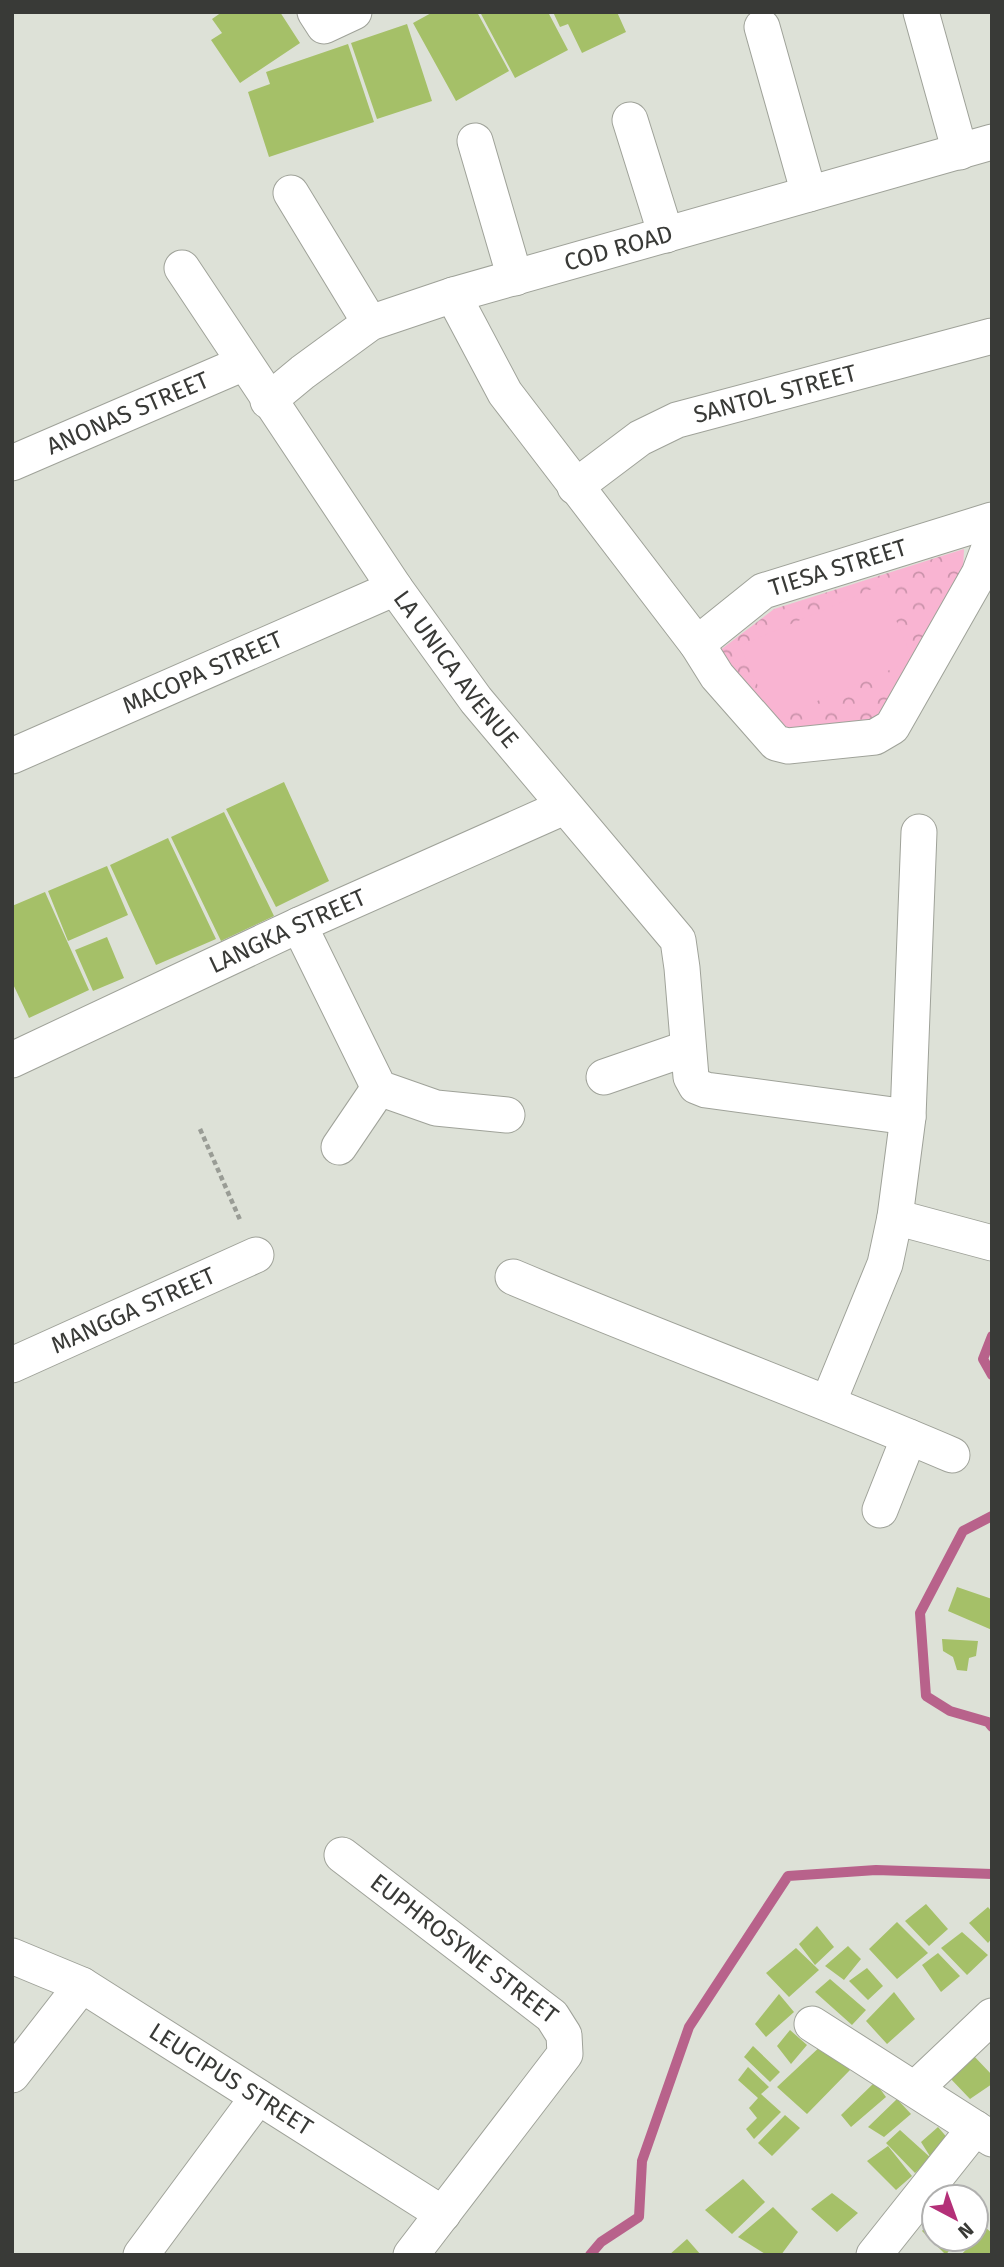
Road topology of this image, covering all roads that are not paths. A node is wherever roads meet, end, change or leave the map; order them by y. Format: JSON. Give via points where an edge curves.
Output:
{"nodes":[{"id":1,"x":315,"y":12,"type":"edge"},
{"id":2,"x":354,"y":12,"type":"edge"},
{"id":3,"x":921,"y":12,"type":"edge"},
{"id":4,"x":762,"y":27,"type":"dead end"},
{"id":5,"x":630,"y":120,"type":"dead end"},
{"id":6,"x":475,"y":141,"type":"dead end"},
{"id":7,"x":976,"y":147,"type":"edge"},
{"id":8,"x":291,"y":194,"type":"dead end"},
{"id":9,"x":809,"y":194,"type":"junction"},
{"id":10,"x":666,"y":235,"type":"junction"},
{"id":11,"x":181,"y":268,"type":"dead end"},
{"id":12,"x":515,"y":278,"type":"junction"},
{"id":13,"x":453,"y":295,"type":"junction"},
{"id":14,"x":370,"y":323,"type":"junction"},
{"id":15,"x":992,"y":337,"type":"edge"},
{"id":16,"x":244,"y":362,"type":"junction"},
{"id":17,"x":268,"y":401,"type":"junction"},
{"id":18,"x":12,"y":463,"type":"edge"},
{"id":19,"x":575,"y":487,"type":"junction"},
{"id":20,"x":992,"y":520,"type":"edge"},
{"id":21,"x":992,"y":540,"type":"edge"},
{"id":22,"x":395,"y":588,"type":"junction"},
{"id":23,"x":697,"y":644,"type":"junction"},
{"id":24,"x":12,"y":756,"type":"edge"},
{"id":25,"x":564,"y":807,"type":"junction"},
{"id":26,"x":919,"y":832,"type":"dead end"},
{"id":27,"x":299,"y":925,"type":"junction"},
{"id":28,"x":12,"y":1060,"type":"edge"},
{"id":29,"x":690,"y":1062,"type":"junction"},
{"id":30,"x":604,"y":1077,"type":"dead end"},
{"id":31,"x":379,"y":1088,"type":"junction"},
{"id":32,"x":507,"y":1115,"type":"dead end"},
{"id":33,"x":908,"y":1117,"type":"junction"},
{"id":34,"x":339,"y":1147,"type":"dead end"},
{"id":35,"x":895,"y":1217,"type":"junction"},
{"id":36,"x":992,"y":1243,"type":"edge"},
{"id":37,"x":256,"y":1255,"type":"road end"},
{"id":38,"x":513,"y":1277,"type":"dead end"},
{"id":39,"x":12,"y":1365,"type":"edge"},
{"id":40,"x":828,"y":1403,"type":"junction"},
{"id":41,"x":909,"y":1437,"type":"junction"},
{"id":42,"x":952,"y":1455,"type":"dead end"},
{"id":43,"x":880,"y":1510,"type":"dead end"},
{"id":44,"x":342,"y":1855,"type":"dead end"},
{"id":45,"x":12,"y":1956,"type":"edge"},
{"id":46,"x":82,"y":1985,"type":"junction"},
{"id":47,"x":992,"y":2016,"type":"edge"},
{"id":48,"x":812,"y":2024,"type":"dead end"},
{"id":49,"x":12,"y":2075,"type":"edge"},
{"id":50,"x":915,"y":2089,"type":"junction"},
{"id":51,"x":258,"y":2097,"type":"junction"},
{"id":52,"x":983,"y":2133,"type":"edge"},
{"id":53,"x":443,"y":2214,"type":"junction"},
{"id":54,"x":141,"y":2255,"type":"edge"},
{"id":55,"x":411,"y":2255,"type":"edge"},
{"id":56,"x":874,"y":2255,"type":"edge"}],
"edges":[{"from":1,"to":2,"type":"street","via":[[324,26]]},
{"from":3,"to":7,"type":"street"},
{"from":4,"to":9,"type":"street"},
{"from":5,"to":10,"type":"street"},
{"from":6,"to":12,"type":"street"},
{"from":7,"to":9,"type":"street","name":"COD ROAD"},
{"from":8,"to":14,"type":"street"},
{"from":9,"to":10,"type":"street","name":"COD ROAD"},
{"from":10,"to":12,"type":"street","name":"COD ROAD"},
{"from":11,"to":16,"type":"street","name":"LA UNICA AVENUE"},
{"from":12,"to":13,"type":"street","name":"COD ROAD"},
{"from":13,"to":14,"type":"street","name":"COD ROAD"},
{"from":13,"to":19,"type":"street","via":[[505,393]]},
{"from":14,"to":17,"type":"street","name":"COD ROAD"},
{"from":15,"to":19,"type":"street","name":"SANTOL STREET","via":[[677,420],[640,438]]},
{"from":16,"to":17,"type":"street","name":"LA UNICA AVENUE"},
{"from":16,"to":18,"type":"street","name":"ANONAS STREET"},
{"from":17,"to":22,"type":"street","name":"LA UNICA AVENUE"},
{"from":19,"to":23,"type":"street"},
{"from":20,"to":23,"type":"street","name":"TIESA STREET","via":[[763,592]]},
{"from":21,"to":23,"type":"street","via":[[979,574],[892,727],[875,737],[788,746],[776,743],[717,676]]},
{"from":22,"to":24,"type":"street","name":"MACOPA STREET"},
{"from":22,"to":25,"type":"street","name":"LA UNICA AVENUE","via":[[477,700]]},
{"from":25,"to":27,"type":"street","name":"LANGKA STREET"},
{"from":25,"to":29,"type":"street","name":"LA UNICA AVENUE","via":[[678,940]]},
{"from":26,"to":33,"type":"street"},
{"from":27,"to":28,"type":"street","name":"LANGKA STREET"},
{"from":27,"to":31,"type":"street"},
{"from":29,"to":30,"type":"street"},
{"from":29,"to":33,"type":"street","via":[[696,1086],[706,1090]]},
{"from":31,"to":32,"type":"street","via":[[436,1108]]},
{"from":31,"to":34,"type":"street"},
{"from":33,"to":35,"type":"street"},
{"from":35,"to":36,"type":"street"},
{"from":35,"to":40,"type":"street","via":[[885,1264]]},
{"from":37,"to":39,"type":"street","name":"MANGGA STREET"},
{"from":38,"to":40,"type":"street"},
{"from":40,"to":41,"type":"street"},
{"from":41,"to":42,"type":"street"},
{"from":41,"to":43,"type":"street"},
{"from":44,"to":53,"type":"street","name":"EUPHROSYNE STREET","via":[[552,2016],[564,2035],[565,2054]]},
{"from":45,"to":46,"type":"street","name":"LEUCIPUS STREET"},
{"from":46,"to":49,"type":"street"},
{"from":46,"to":51,"type":"street","name":"LEUCIPUS STREET"},
{"from":47,"to":50,"type":"street"},
{"from":48,"to":50,"type":"street"},
{"from":50,"to":52,"type":"street"},
{"from":51,"to":53,"type":"street","name":"LEUCIPUS STREET"},
{"from":51,"to":54,"type":"street"},
{"from":52,"to":56,"type":"street"},
{"from":53,"to":55,"type":"street","name":"EUPHROSYNE STREET"}]}
